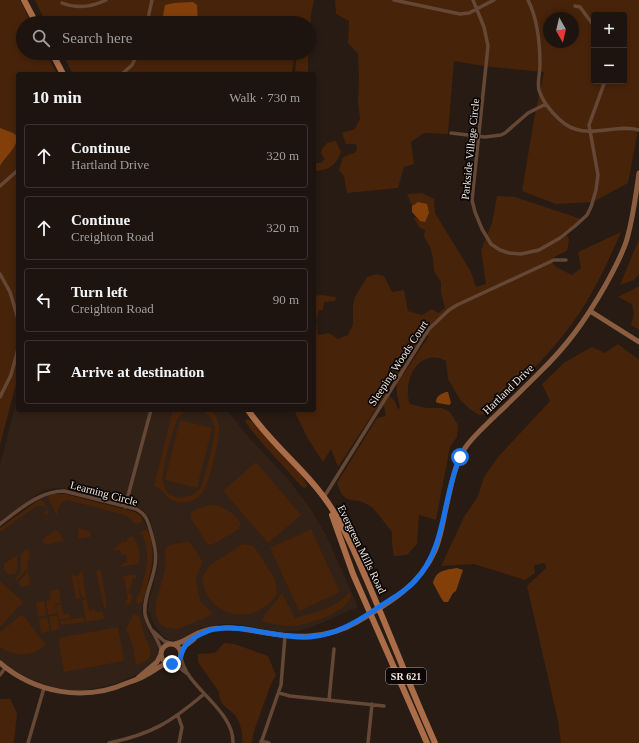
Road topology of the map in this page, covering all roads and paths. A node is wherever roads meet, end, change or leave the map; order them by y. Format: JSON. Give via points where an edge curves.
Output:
{"nodes":[{"id":1,"x":24,"y":0,"type":"edge"},
{"id":2,"x":106,"y":0,"type":"edge"},
{"id":3,"x":152,"y":0,"type":"edge"},
{"id":4,"x":394,"y":0,"type":"edge"},
{"id":5,"x":473,"y":0,"type":"edge"},
{"id":6,"x":494,"y":0,"type":"edge"},
{"id":7,"x":528,"y":0,"type":"edge"},
{"id":8,"x":62,"y":3,"type":"dead end"},
{"id":9,"x":575,"y":6,"type":"dead end"},
{"id":10,"x":477,"y":9,"type":"junction"},
{"id":11,"x":32,"y":16,"type":"edge"},
{"id":12,"x":149,"y":16,"type":"edge"},
{"id":13,"x":591,"y":22,"type":"edge"},
{"id":14,"x":56,"y":60,"type":"edge"},
{"id":15,"x":134,"y":60,"type":"edge"},
{"id":16,"x":62,"y":72,"type":"edge"},
{"id":17,"x":124,"y":72,"type":"edge"},
{"id":18,"x":603,"y":84,"type":"edge"},
{"id":19,"x":546,"y":104,"type":"junction"},
{"id":20,"x":589,"y":130,"type":"junction"},
{"id":21,"x":639,"y":130,"type":"edge"},
{"id":22,"x":450,"y":133,"type":"dead end"},
{"id":23,"x":480,"y":136,"type":"junction"},
{"id":24,"x":16,"y":172,"type":"edge"},
{"id":25,"x":639,"y":173,"type":"edge"},
{"id":26,"x":0,"y":186,"type":"edge"},
{"id":27,"x":566,"y":260,"type":"dead end"},
{"id":28,"x":0,"y":274,"type":"edge"},
{"id":29,"x":590,"y":311,"type":"junction"},
{"id":30,"x":16,"y":312,"type":"edge"},
{"id":31,"x":639,"y":342,"type":"edge"},
{"id":32,"x":16,"y":356,"type":"edge"},
{"id":33,"x":0,"y":397,"type":"edge"},
{"id":34,"x":150,"y":412,"type":"edge"},
{"id":35,"x":250,"y":412,"type":"edge"},
{"id":36,"x":324,"y":498,"type":"junction"},
{"id":37,"x":126,"y":507,"type":"junction"},
{"id":38,"x":0,"y":524,"type":"edge"},
{"id":39,"x":337,"y":529,"type":"junction"},
{"id":40,"x":378,"y":608,"type":"junction"},
{"id":41,"x":370,"y":613,"type":"junction"},
{"id":42,"x":150,"y":627,"type":"junction"},
{"id":43,"x":205,"y":632,"type":"junction"},
{"id":44,"x":285,"y":636,"type":"junction"},
{"id":45,"x":172,"y":644,"type":"junction"},
{"id":46,"x":334,"y":649,"type":"dead end"},
{"id":47,"x":161,"y":652,"type":"junction"},
{"id":48,"x":181,"y":655,"type":"junction"},
{"id":49,"x":0,"y":663,"type":"edge"},
{"id":50,"x":170,"y":664,"type":"junction"},
{"id":51,"x":5,"y":668,"type":"junction"},
{"id":52,"x":188,"y":674,"type":"junction"},
{"id":53,"x":0,"y":675,"type":"edge"},
{"id":54,"x":137,"y":679,"type":"junction"},
{"id":55,"x":44,"y":688,"type":"junction"},
{"id":56,"x":279,"y":692,"type":"junction"},
{"id":57,"x":204,"y":694,"type":"junction"},
{"id":58,"x":329,"y":700,"type":"junction"},
{"id":59,"x":372,"y":704,"type":"junction"},
{"id":60,"x":384,"y":706,"type":"dead end"},
{"id":61,"x":178,"y":716,"type":"junction"},
{"id":62,"x":261,"y":742,"type":"edge"},
{"id":63,"x":28,"y":743,"type":"edge"},
{"id":64,"x":109,"y":743,"type":"edge"},
{"id":65,"x":179,"y":743,"type":"edge"},
{"id":66,"x":233,"y":743,"type":"edge"},
{"id":67,"x":269,"y":743,"type":"edge"},
{"id":68,"x":368,"y":743,"type":"edge"},
{"id":69,"x":427,"y":743,"type":"edge"},
{"id":70,"x":435,"y":743,"type":"edge"}],
"edges":[{"from":1,"to":11,"type":"main road"},
{"from":2,"to":8,"type":"street","via":[[86,7]]},
{"from":3,"to":12,"type":"street"},
{"from":4,"to":10,"type":"street","via":[[460,14]]},
{"from":5,"to":10,"type":"street","name":"Parkside Village Circle"},
{"from":6,"to":10,"type":"street"},
{"from":7,"to":19,"type":"street","via":[[538,29],[538,82]]},
{"from":9,"to":13,"type":"street","via":[[580,7]]},
{"from":10,"to":23,"type":"street","name":"Parkside Village Circle","via":[[488,46]]},
{"from":14,"to":16,"type":"main road"},
{"from":15,"to":17,"type":"street"},
{"from":18,"to":20,"type":"street"},
{"from":19,"to":20,"type":"street","via":[[572,128]]},
{"from":19,"to":23,"type":"street","via":[[528,113],[503,134]]},
{"from":20,"to":21,"type":"street"},
{"from":20,"to":23,"type":"street","name":"Parkside Village Circle","via":[[598,175],[591,207],[582,219],[560,238],[539,250],[520,254],[500,250],[491,244],[475,212],[472,200]]},
{"from":22,"to":23,"type":"street"},
{"from":24,"to":26,"type":"street"},
{"from":25,"to":29,"type":"street","name":"Hartland Drive","via":[[624,247]]},
{"from":27,"to":36,"type":"street","name":"Sleeping Woods Court","via":[[554,260],[473,296],[449,310],[425,335]]},
{"from":28,"to":30,"type":"street","via":[[10,292]]},
{"from":29,"to":31,"type":"street"},
{"from":29,"to":40,"type":"street","name":"Hartland Drive","via":[[558,354],[466,447],[456,465],[441,533],[430,561],[406,589]]},
{"from":32,"to":33,"type":"street","via":[[11,375]]},
{"from":34,"to":37,"type":"street"},
{"from":35,"to":36,"type":"main road","name":"Evergreen Mills Road","number":"SR 621"},
{"from":36,"to":39,"type":"main road","name":"Evergreen Mills Road","number":"SR 621"},
{"from":36,"to":40,"type":"main road","name":"Evergreen Mills Road","number":"SR 621","via":[[334,511],[350,543]]},
{"from":37,"to":38,"type":"street","name":"Learning Circle","via":[[64,491],[53,491],[38,497]]},
{"from":37,"to":42,"type":"street","name":"Learning Circle","via":[[136,509],[147,518],[155,549],[155,566],[145,607]]},
{"from":39,"to":40,"type":"main road","via":[[349,547],[373,603]]},
{"from":39,"to":41,"type":"main road","name":"Evergreen Mills Road","number":"SR 621"},
{"from":40,"to":41,"type":"street","name":"Hartland Drive"},
{"from":40,"to":70,"type":"main road","name":"Evergreen Mills Road","number":"SR 621"},
{"from":41,"to":44,"type":"street","name":"Hartland Drive","via":[[336,632],[310,637]]},
{"from":41,"to":69,"type":"main road","name":"Evergreen Mills Road","number":"SR 621"},
{"from":42,"to":45,"type":"street","via":[[164,641]]},
{"from":42,"to":47,"type":"street","name":"Learning Circle"},
{"from":43,"to":44,"type":"street","name":"Hartland Drive","via":[[230,628]]},
{"from":43,"to":45,"type":"street"},
{"from":43,"to":48,"type":"street","via":[[190,641]]},
{"from":44,"to":56,"type":"street"},
{"from":45,"to":47,"type":"street","via":[[165,646]]},
{"from":45,"to":48,"type":"street","via":[[179,647]]},
{"from":46,"to":58,"type":"street"},
{"from":47,"to":50,"type":"street","via":[[163,660]]},
{"from":47,"to":54,"type":"street","via":[[157,662]]},
{"from":48,"to":50,"type":"street","via":[[177,662]]},
{"from":48,"to":52,"type":"street"},
{"from":49,"to":51,"type":"street"},
{"from":50,"to":52,"type":"street"},
{"from":50,"to":54,"type":"street","via":[[160,666]]},
{"from":51,"to":53,"type":"street"},
{"from":51,"to":55,"type":"street","via":[[22,679]]},
{"from":52,"to":57,"type":"street"},
{"from":54,"to":55,"type":"street","via":[[90,693],[62,692]]},
{"from":55,"to":63,"type":"street"},
{"from":56,"to":58,"type":"street","via":[[290,696]]},
{"from":56,"to":62,"type":"street"},
{"from":57,"to":61,"type":"street"},
{"from":57,"to":66,"type":"street","via":[[226,720],[232,731]]},
{"from":58,"to":59,"type":"street"},
{"from":59,"to":60,"type":"street"},
{"from":59,"to":68,"type":"street"},
{"from":61,"to":64,"type":"street","via":[[148,732]]},
{"from":61,"to":65,"type":"street","via":[[182,727]]},
{"from":62,"to":67,"type":"street"}]}
